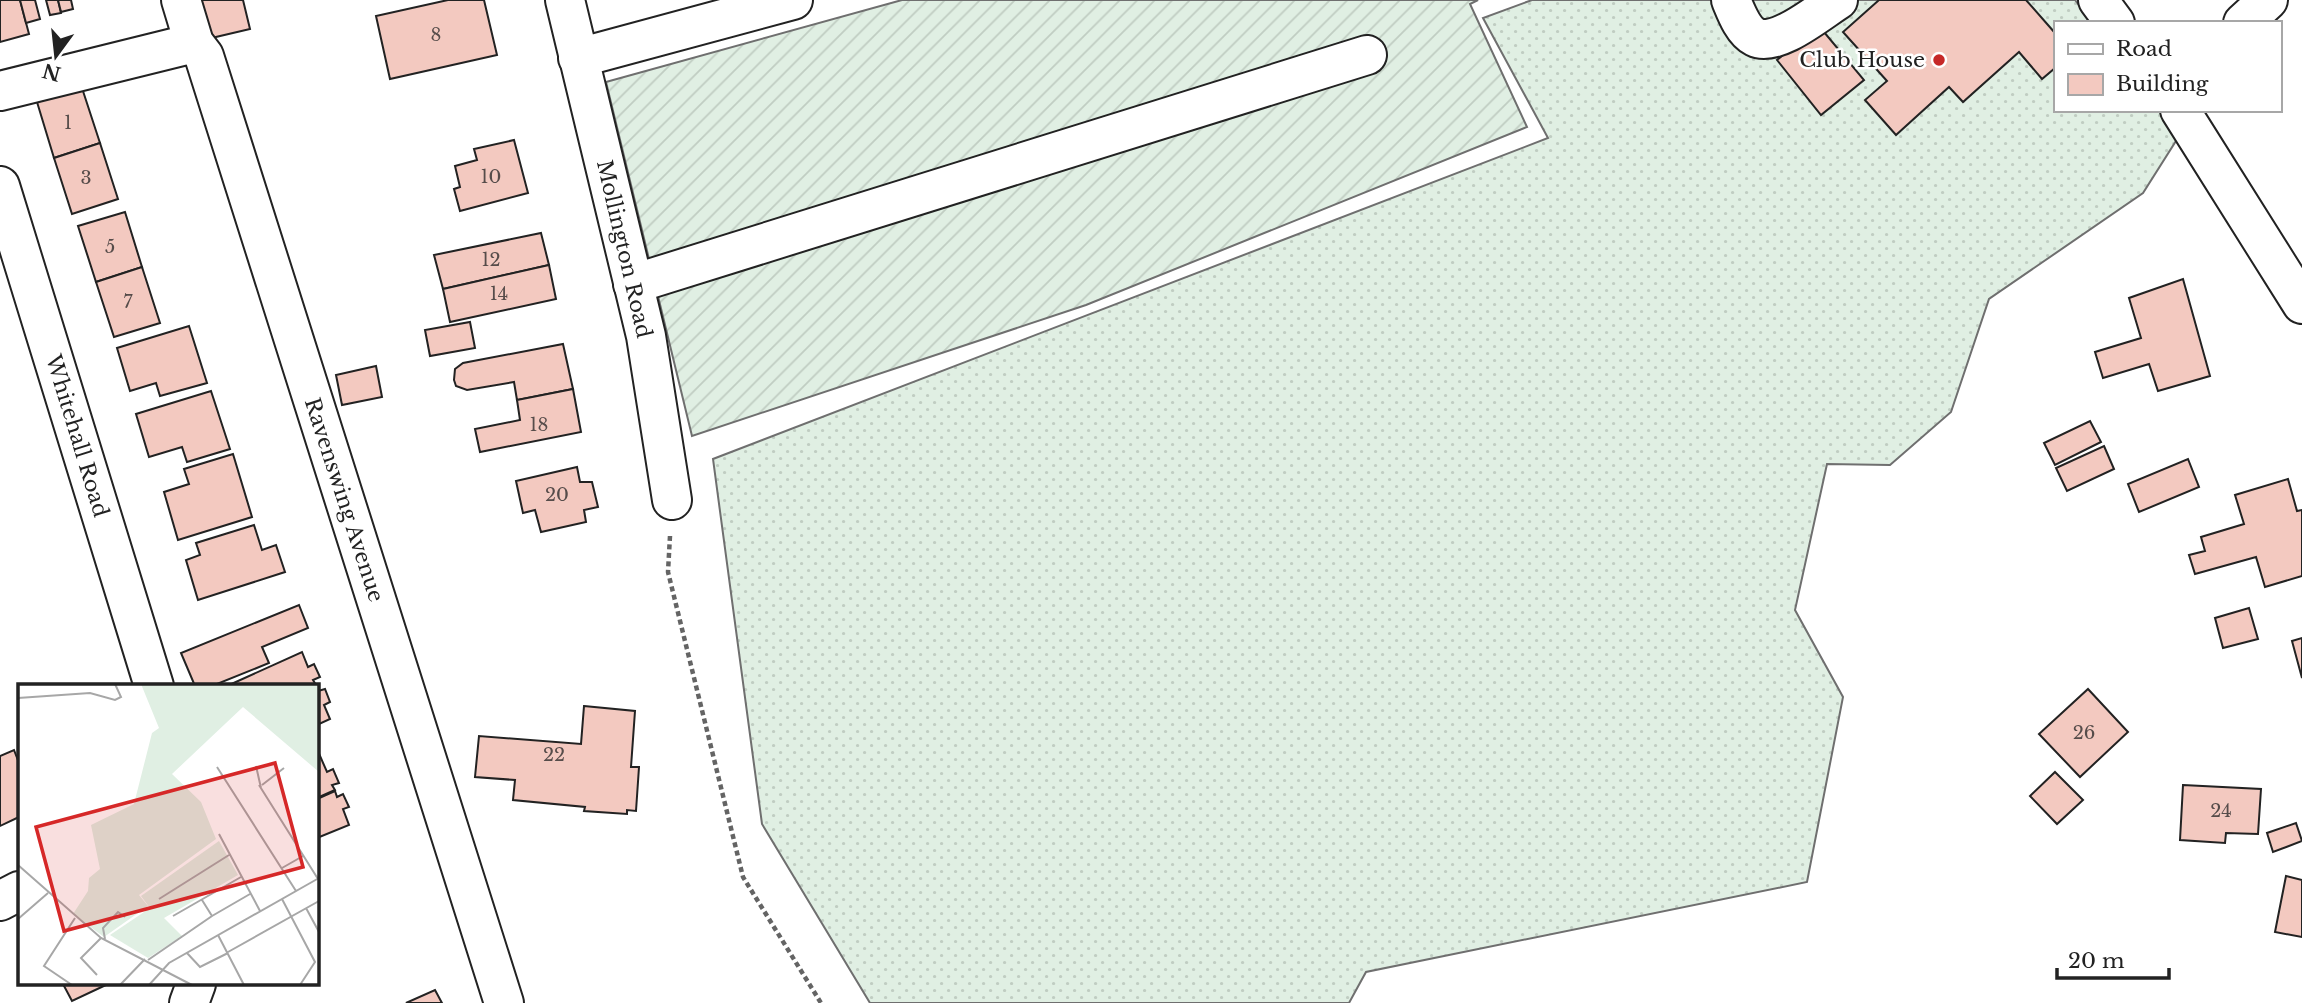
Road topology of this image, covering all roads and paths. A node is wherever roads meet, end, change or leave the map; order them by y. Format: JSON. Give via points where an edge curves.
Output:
{"nodes":[{"id":1,"x":181,"y":0,"type":"edge"},
{"id":2,"x":565,"y":0,"type":"edge"},
{"id":3,"x":793,"y":0,"type":"edge"},
{"id":4,"x":1731,"y":0,"type":"edge"},
{"id":5,"x":1838,"y":0,"type":"edge"},
{"id":6,"x":2098,"y":0,"type":"edge"},
{"id":7,"x":2268,"y":0,"type":"edge"},
{"id":8,"x":2114,"y":21,"type":"edge"},
{"id":9,"x":2245,"y":21,"type":"edge"},
{"id":10,"x":194,"y":43,"type":"junction"},
{"id":11,"x":1367,"y":55,"type":"dead end"},
{"id":12,"x":578,"y":58,"type":"junction"},
{"id":13,"x":0,"y":91,"type":"edge"},
{"id":14,"x":2181,"y":112,"type":"edge"},
{"id":15,"x":0,"y":187,"type":"edge"},
{"id":16,"x":633,"y":284,"type":"junction"},
{"id":17,"x":2302,"y":304,"type":"edge"},
{"id":18,"x":672,"y":500,"type":"joint"},
{"id":19,"x":153,"y":684,"type":"edge"},
{"id":20,"x":18,"y":892,"type":"edge"},
{"id":21,"x":0,"y":901,"type":"edge"},
{"id":22,"x":195,"y":986,"type":"edge"},
{"id":23,"x":189,"y":1003,"type":"edge"},
{"id":24,"x":503,"y":1003,"type":"edge"},
{"id":25,"x":821,"y":1003,"type":"edge"}],
"edges":[{"from":1,"to":10,"type":"street","name":"Ravenswing Avenue"},
{"from":2,"to":12,"type":"street","name":"Mollington Road"},
{"from":3,"to":12,"type":"street"},
{"from":4,"to":5,"type":"street","via":[[1753,36],[1768,40]]},
{"from":6,"to":8,"type":"street"},
{"from":7,"to":9,"type":"street"},
{"from":10,"to":13,"type":"street"},
{"from":10,"to":24,"type":"street","name":"Ravenswing Avenue","via":[[204,56]]},
{"from":11,"to":16,"type":"street"},
{"from":12,"to":16,"type":"street","name":"Mollington Road"},
{"from":14,"to":17,"type":"street"},
{"from":15,"to":19,"type":"street","name":"Whitehall Road"},
{"from":16,"to":18,"type":"street","name":"Mollington Road","via":[[646,336]]},
{"from":18,"to":25,"type":"path","via":[[668,572],[743,877]]},
{"from":20,"to":21,"type":"street"},
{"from":22,"to":23,"type":"street"}]}
